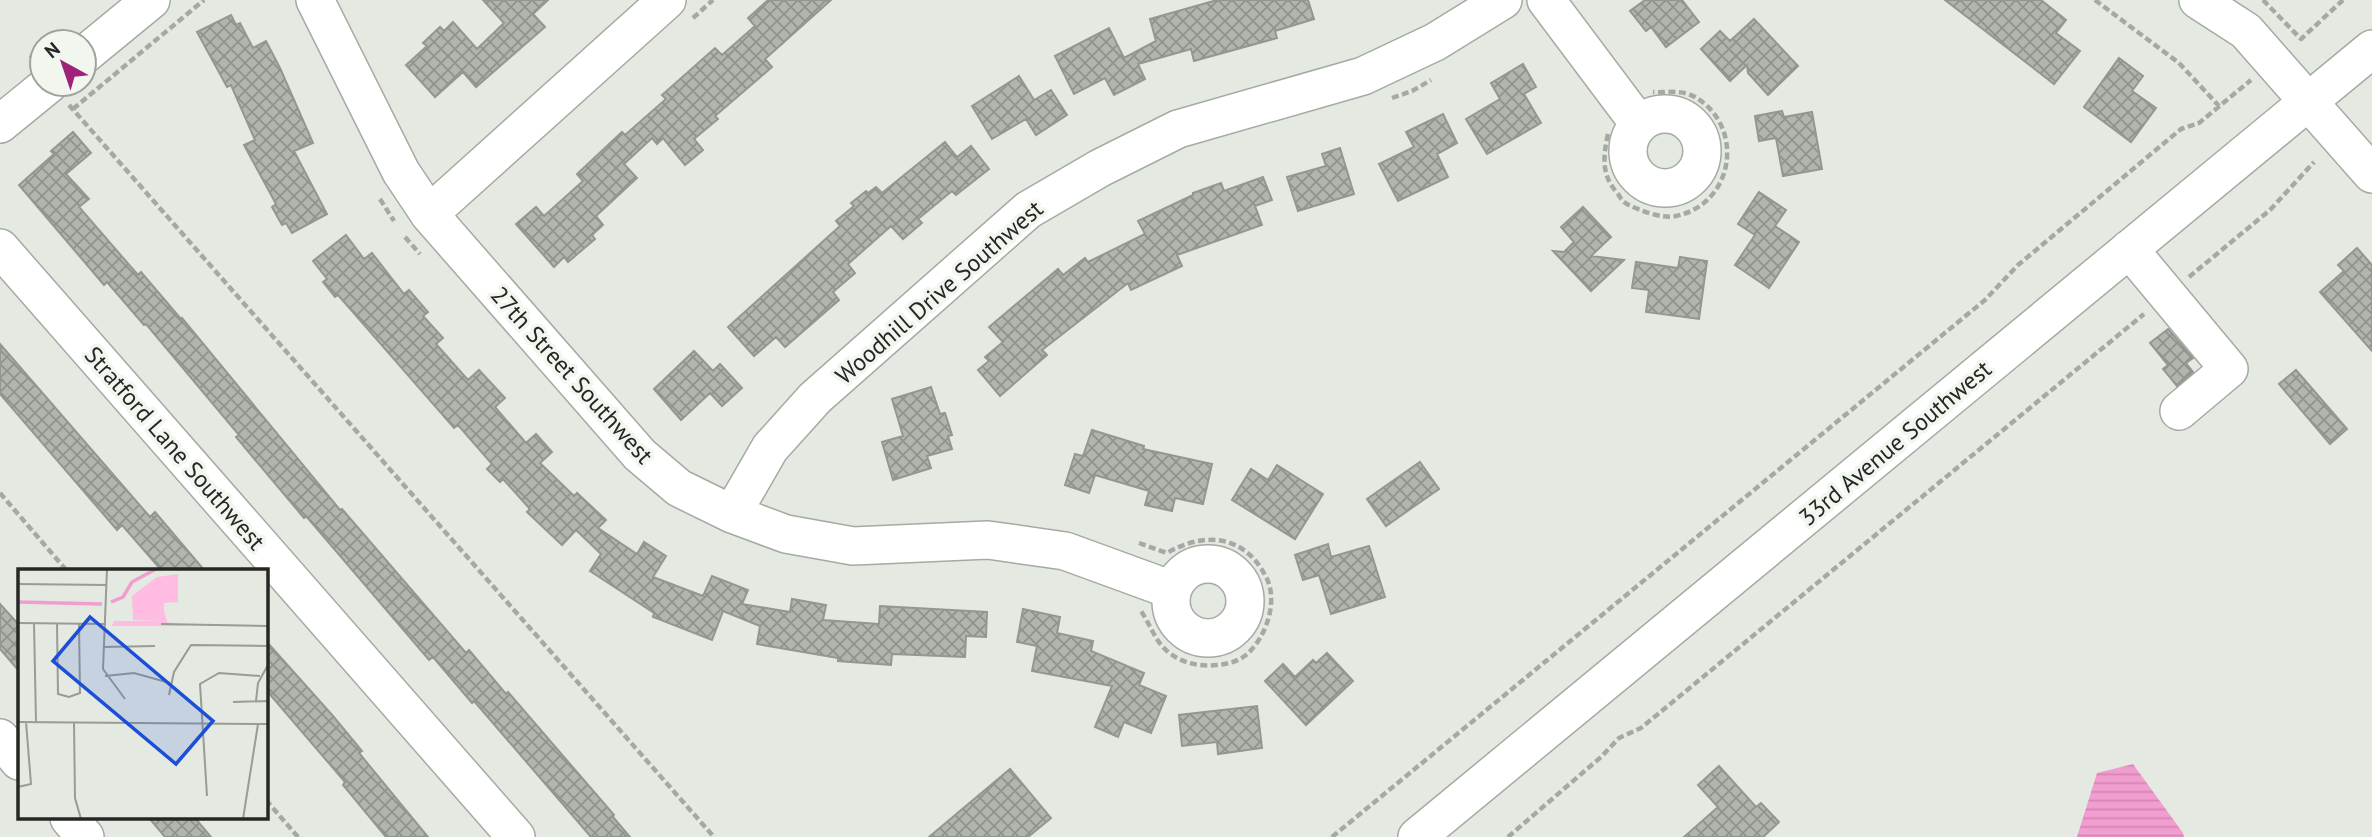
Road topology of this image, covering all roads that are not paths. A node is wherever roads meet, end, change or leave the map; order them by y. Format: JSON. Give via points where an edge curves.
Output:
{"nodes":[{"id":1,"x":151,"y":0,"type":"edge"},
{"id":2,"x":315,"y":0,"type":"edge"},
{"id":3,"x":1503,"y":0,"type":"edge"},
{"id":4,"x":1546,"y":0,"type":"edge"},
{"id":5,"x":2198,"y":0,"type":"edge"},
{"id":6,"x":680,"y":9,"type":"edge"},
{"id":7,"x":98,"y":44,"type":"edge"},
{"id":8,"x":2372,"y":49,"type":"edge"},
{"id":9,"x":62,"y":98,"type":"edge"},
{"id":10,"x":2307,"y":102,"type":"junction"},
{"id":11,"x":0,"y":124,"type":"edge"},
{"id":12,"x":1624,"y":129,"type":"road end"},
{"id":13,"x":2372,"y":174,"type":"edge"},
{"id":14,"x":409,"y":224,"type":"junction"},
{"id":15,"x":0,"y":248,"type":"edge"},
{"id":16,"x":2129,"y":249,"type":"junction"},
{"id":17,"x":2179,"y":411,"type":"dead end"},
{"id":18,"x":732,"y":514,"type":"junction"},
{"id":19,"x":1172,"y":590,"type":"dead end"},
{"id":20,"x":0,"y":738,"type":"edge"},
{"id":21,"x":18,"y":760,"type":"edge"},
{"id":22,"x":71,"y":820,"type":"edge"},
{"id":23,"x":85,"y":837,"type":"edge"},
{"id":24,"x":516,"y":837,"type":"edge"},
{"id":25,"x":1417,"y":837,"type":"edge"}],
"edges":[{"from":1,"to":7,"type":"street"},
{"from":2,"to":14,"type":"street","name":"27th Street Southwest","via":[[401,172]]},
{"from":3,"to":18,"type":"street","name":"Woodhill Drive Southwest","via":[[1435,42],[1363,76],[1178,129],[1028,210],[815,398],[771,448]]},
{"from":4,"to":12,"type":"street"},
{"from":5,"to":10,"type":"street","via":[[2246,31]]},
{"from":6,"to":14,"type":"street"},
{"from":8,"to":10,"type":"street","name":"33rd Avenue Southwest"},
{"from":9,"to":11,"type":"street"},
{"from":10,"to":13,"type":"street"},
{"from":10,"to":16,"type":"street","name":"33rd Avenue Southwest"},
{"from":14,"to":18,"type":"street","name":"27th Street Southwest","via":[[640,455],[679,488]]},
{"from":15,"to":24,"type":"street","name":"Stratford Lane Southwest"},
{"from":16,"to":17,"type":"street","via":[[2229,369]]},
{"from":16,"to":25,"type":"street","name":"33rd Avenue Southwest"},
{"from":18,"to":19,"type":"street","name":"27th Street Southwest","via":[[786,534],[853,546],[988,540],[1065,551]]},
{"from":20,"to":21,"type":"street"},
{"from":22,"to":23,"type":"street"}]}
